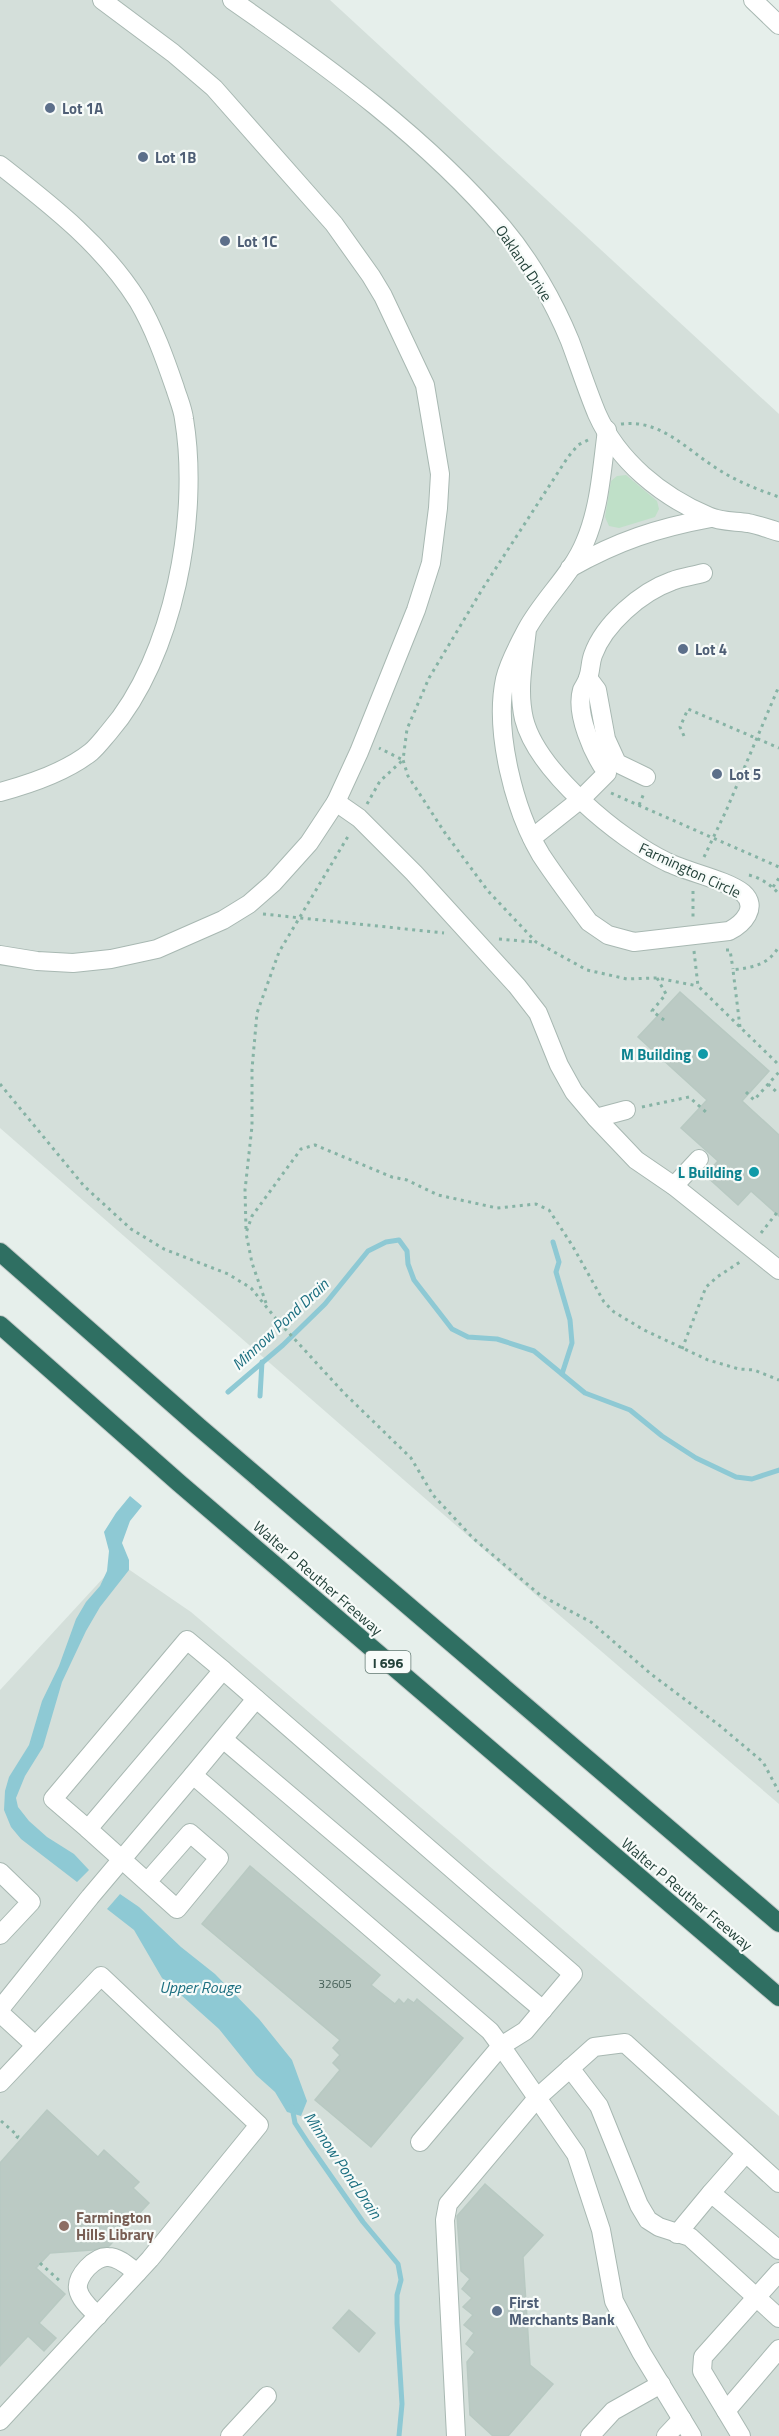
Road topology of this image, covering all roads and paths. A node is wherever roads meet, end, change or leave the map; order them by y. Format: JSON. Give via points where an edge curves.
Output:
{"nodes":[{"id":1,"x":102,"y":0,"type":"edge"},
{"id":2,"x":232,"y":0,"type":"edge"},
{"id":3,"x":753,"y":0,"type":"edge"},
{"id":4,"x":779,"y":25,"type":"edge"},
{"id":5,"x":0,"y":165,"type":"edge"},
{"id":6,"x":607,"y":430,"type":"junction"},
{"id":7,"x":779,"y":497,"type":"edge"},
{"id":8,"x":711,"y":518,"type":"junction"},
{"id":9,"x":779,"y":532,"type":"edge"},
{"id":10,"x":569,"y":569,"type":"junction"},
{"id":11,"x":703,"y":573,"type":"dead end"},
{"id":12,"x":527,"y":629,"type":"junction"},
{"id":13,"x":684,"y":736,"type":"dead end"},
{"id":14,"x":363,"y":741,"type":"junction"},
{"id":15,"x":779,"y":748,"type":"edge"},
{"id":16,"x":403,"y":760,"type":"junction"},
{"id":17,"x":612,"y":768,"type":"junction"},
{"id":18,"x":646,"y":777,"type":"dead end"},
{"id":19,"x":0,"y":792,"type":"edge"},
{"id":20,"x":581,"y":799,"type":"junction"},
{"id":21,"x":606,"y":800,"type":"dead end"},
{"id":22,"x":336,"y":802,"type":"junction"},
{"id":23,"x":359,"y":818,"type":"junction"},
{"id":24,"x":532,"y":838,"type":"junction"},
{"id":25,"x":779,"y":867,"type":"edge"},
{"id":26,"x":739,"y":873,"type":"dead end"},
{"id":27,"x":779,"y":878,"type":"edge"},
{"id":28,"x":773,"y":887,"type":"junction"},
{"id":29,"x":779,"y":894,"type":"edge"},
{"id":30,"x":249,"y":904,"type":"junction"},
{"id":31,"x":299,"y":918,"type":"junction"},
{"id":32,"x":472,"y":936,"type":"junction"},
{"id":33,"x":536,"y":942,"type":"junction"},
{"id":34,"x":779,"y":946,"type":"edge"},
{"id":35,"x":721,"y":951,"type":"dead end"},
{"id":36,"x":694,"y":952,"type":"dead end"},
{"id":37,"x":703,"y":952,"type":"dead end"},
{"id":38,"x":0,"y":955,"type":"edge"},
{"id":39,"x":733,"y":970,"type":"junction"},
{"id":40,"x":657,"y":978,"type":"junction"},
{"id":41,"x":698,"y":986,"type":"dead end"},
{"id":42,"x":664,"y":1020,"type":"dead end"},
{"id":43,"x":740,"y":1028,"type":"dead end"},
{"id":44,"x":779,"y":1058,"type":"edge"},
{"id":45,"x":776,"y":1062,"type":"dead end"},
{"id":46,"x":779,"y":1072,"type":"edge"},
{"id":47,"x":0,"y":1084,"type":"edge"},
{"id":48,"x":768,"y":1084,"type":"junction"},
{"id":49,"x":746,"y":1092,"type":"dead end"},
{"id":50,"x":779,"y":1094,"type":"edge"},
{"id":51,"x":626,"y":1110,"type":"joint"},
{"id":52,"x":707,"y":1113,"type":"dead end"},
{"id":53,"x":596,"y":1118,"type":"junction"},
{"id":54,"x":699,"y":1159,"type":"dead end"},
{"id":55,"x":674,"y":1186,"type":"junction"},
{"id":56,"x":779,"y":1210,"type":"edge"},
{"id":57,"x":246,"y":1233,"type":"junction"},
{"id":58,"x":753,"y":1248,"type":"junction"},
{"id":59,"x":0,"y":1252,"type":"edge"},
{"id":60,"x":779,"y":1270,"type":"edge"},
{"id":61,"x":266,"y":1305,"type":"junction"},
{"id":62,"x":0,"y":1325,"type":"edge"},
{"id":63,"x":682,"y":1349,"type":"junction"},
{"id":64,"x":779,"y":1380,"type":"edge"},
{"id":65,"x":223,"y":1670,"type":"junction"},
{"id":66,"x":256,"y":1699,"type":"junction"},
{"id":67,"x":223,"y":1739,"type":"junction"},
{"id":68,"x":193,"y":1775,"type":"junction"},
{"id":69,"x":779,"y":1792,"type":"edge"},
{"id":70,"x":88,"y":1829,"type":"junction"},
{"id":71,"x":122,"y":1859,"type":"junction"},
{"id":72,"x":0,"y":1872,"type":"edge"},
{"id":73,"x":147,"y":1882,"type":"dead end"},
{"id":74,"x":779,"y":1923,"type":"edge"},
{"id":75,"x":0,"y":1935,"type":"edge"},
{"id":76,"x":779,"y":1996,"type":"edge"},
{"id":77,"x":543,"y":2010,"type":"junction"},
{"id":78,"x":0,"y":2011,"type":"edge"},
{"id":79,"x":35,"y":2045,"type":"junction"},
{"id":80,"x":501,"y":2046,"type":"junction"},
{"id":81,"x":570,"y":2068,"type":"junction"},
{"id":82,"x":0,"y":2083,"type":"edge"},
{"id":83,"x":538,"y":2097,"type":"junction"},
{"id":84,"x":1,"y":2121,"type":"edge"},
{"id":85,"x":16,"y":2139,"type":"dead end"},
{"id":86,"x":420,"y":2142,"type":"dead end"},
{"id":87,"x":746,"y":2153,"type":"junction"},
{"id":88,"x":779,"y":2183,"type":"edge"},
{"id":89,"x":711,"y":2193,"type":"junction"},
{"id":90,"x":677,"y":2234,"type":"junction"},
{"id":91,"x":779,"y":2250,"type":"edge"},
{"id":92,"x":40,"y":2263,"type":"dead end"},
{"id":93,"x":779,"y":2272,"type":"edge"},
{"id":94,"x":137,"y":2273,"type":"junction"},
{"id":95,"x":64,"y":2284,"type":"dead end"},
{"id":96,"x":756,"y":2297,"type":"junction"},
{"id":97,"x":98,"y":2316,"type":"junction"},
{"id":98,"x":779,"y":2318,"type":"edge"},
{"id":99,"x":779,"y":2349,"type":"edge"},
{"id":100,"x":661,"y":2384,"type":"junction"},
{"id":101,"x":267,"y":2396,"type":"dead end"},
{"id":102,"x":726,"y":2411,"type":"junction"},
{"id":103,"x":682,"y":2420,"type":"junction"},
{"id":104,"x":0,"y":2421,"type":"edge"},
{"id":105,"x":230,"y":2436,"type":"edge"},
{"id":106,"x":456,"y":2436,"type":"edge"},
{"id":107,"x":590,"y":2436,"type":"edge"},
{"id":108,"x":666,"y":2436,"type":"edge"},
{"id":109,"x":692,"y":2436,"type":"edge"},
{"id":110,"x":741,"y":2436,"type":"edge"}],
"edges":[{"from":1,"to":14,"type":"street","via":[[214,88],[334,224],[372,276],[425,385],[440,474],[431,563]]},
{"from":2,"to":6,"type":"street","name":"Oakland Drive","via":[[305,50],[365,99],[460,182],[503,229],[554,307]]},
{"from":3,"to":4,"type":"street"},
{"from":5,"to":19,"type":"street","via":[[67,217],[138,301],[162,350],[184,417],[188,468],[188,517],[179,570],[148,668],[125,713],[91,752],[38,782]]},
{"from":6,"to":7,"type":"path","via":[[632,422],[658,430],[746,486]]},
{"from":6,"to":8,"type":"street","name":"Oakland Drive","via":[[648,481]]},
{"from":6,"to":10,"type":"street","name":"Farmington Circle","via":[[593,519],[585,544]]},
{"from":6,"to":16,"type":"path","via":[[573,450],[457,630],[429,678],[407,729]]},
{"from":8,"to":9,"type":"street","name":"Oakland Drive"},
{"from":8,"to":10,"type":"street","name":"Farmington Circle","via":[[666,526],[606,548]]},
{"from":10,"to":12,"type":"street","name":"Farmington Circle"},
{"from":11,"to":17,"type":"street","via":[[671,581],[640,599],[617,617],[593,653],[582,692],[583,715],[596,756]]},
{"from":12,"to":20,"type":"street","name":"Farmington Circle","via":[[520,688],[525,722],[541,754]]},
{"from":12,"to":24,"type":"street","name":"Farmington Circle","via":[[505,679],[503,717],[507,759]]},
{"from":13,"to":15,"type":"path","via":[[680,727],[687,709]]},
{"from":14,"to":16,"type":"path"},
{"from":14,"to":22,"type":"street"},
{"from":16,"to":23,"type":"path","via":[[380,781]]},
{"from":16,"to":33,"type":"path","via":[[408,776],[445,833],[488,891]]},
{"from":17,"to":18,"type":"street"},
{"from":17,"to":20,"type":"street"},
{"from":20,"to":24,"type":"street"},
{"from":20,"to":24,"type":"street","name":"Farmington Circle","via":[[636,845],[666,862],[740,891],[748,900],[747,917],[729,931],[634,942],[618,939],[589,922]]},
{"from":21,"to":25,"type":"path","via":[[606,791]]},
{"from":22,"to":23,"type":"street"},
{"from":22,"to":30,"type":"street","via":[[309,843]]},
{"from":23,"to":31,"type":"path"},
{"from":23,"to":32,"type":"street"},
{"from":26,"to":28,"type":"path","via":[[757,877]]},
{"from":27,"to":28,"type":"path"},
{"from":28,"to":29,"type":"path"},
{"from":30,"to":31,"type":"path","via":[[265,914]]},
{"from":30,"to":38,"type":"street","via":[[157,949],[111,959],[61,962]]},
{"from":31,"to":32,"type":"path"},
{"from":31,"to":57,"type":"path","via":[[279,952],[257,1013],[245,1191]]},
{"from":32,"to":33,"type":"path"},
{"from":32,"to":53,"type":"street","via":[[538,1013],[559,1065],[574,1092]]},
{"from":33,"to":40,"type":"path","via":[[587,970],[627,979]]},
{"from":34,"to":39,"type":"path","via":[[774,956],[757,967]]},
{"from":35,"to":39,"type":"path","via":[[730,950]]},
{"from":36,"to":37,"type":"path"},
{"from":39,"to":43,"type":"path"},
{"from":40,"to":41,"type":"path"},
{"from":40,"to":42,"type":"path","via":[[666,994],[652,1011]]},
{"from":44,"to":45,"type":"path"},
{"from":46,"to":48,"type":"path"},
{"from":47,"to":61,"type":"path","via":[[84,1186],[131,1229],[164,1249],[228,1274],[251,1288]]},
{"from":48,"to":49,"type":"path","via":[[754,1100]]},
{"from":48,"to":50,"type":"path"},
{"from":51,"to":52,"type":"path","via":[[689,1097]]},
{"from":51,"to":53,"type":"street"},
{"from":53,"to":55,"type":"street","via":[[636,1160]]},
{"from":54,"to":55,"type":"street"},
{"from":55,"to":58,"type":"street"},
{"from":56,"to":58,"type":"path"},
{"from":57,"to":61,"type":"path"},
{"from":57,"to":63,"type":"path","via":[[252,1216],[301,1149],[315,1145],[438,1195],[497,1208],[536,1204],[549,1210],[604,1302],[614,1312]]},
{"from":58,"to":60,"type":"street"},
{"from":58,"to":63,"type":"path","via":[[706,1287]]},
{"from":59,"to":74,"type":"highway"},
{"from":61,"to":69,"type":"path","via":[[344,1392],[411,1458],[433,1495],[473,1538],[540,1595],[591,1622],[719,1725],[763,1762]]},
{"from":62,"to":76,"type":"highway","name":"Walter P Reuther Freeway","number":"I 696"},
{"from":63,"to":64,"type":"path"},
{"from":65,"to":66,"type":"street"},
{"from":65,"to":70,"type":"street"},
{"from":65,"to":70,"type":"street","via":[[187,1640],[157,1675],[53,1799]]},
{"from":66,"to":67,"type":"street"},
{"from":66,"to":77,"type":"street","via":[[573,1974]]},
{"from":67,"to":68,"type":"street"},
{"from":67,"to":77,"type":"street"},
{"from":68,"to":71,"type":"street"},
{"from":68,"to":80,"type":"street","via":[[481,2023]]},
{"from":70,"to":71,"type":"street"},
{"from":71,"to":73,"type":"street"},
{"from":71,"to":78,"type":"street"},
{"from":72,"to":75,"type":"street","via":[[31,1902]]},
{"from":77,"to":80,"type":"street","via":[[525,2031]]},
{"from":78,"to":79,"type":"street"},
{"from":79,"to":82,"type":"street"},
{"from":79,"to":94,"type":"street","via":[[101,1976],[259,2125]]},
{"from":80,"to":83,"type":"street"},
{"from":80,"to":86,"type":"street"},
{"from":81,"to":83,"type":"street"},
{"from":81,"to":87,"type":"street","via":[[594,2047],[625,2043]]},
{"from":81,"to":90,"type":"street","via":[[599,2106],[648,2220]]},
{"from":83,"to":100,"type":"street","via":[[576,2154],[601,2230],[614,2301]]},
{"from":83,"to":106,"type":"street","via":[[448,2204],[445,2220]]},
{"from":84,"to":85,"type":"path","via":[[18,2136]]},
{"from":87,"to":88,"type":"street"},
{"from":87,"to":89,"type":"street"},
{"from":89,"to":90,"type":"street"},
{"from":89,"to":91,"type":"street"},
{"from":90,"to":96,"type":"street","via":[[690,2237]]},
{"from":92,"to":95,"type":"path"},
{"from":93,"to":96,"type":"street"},
{"from":94,"to":97,"type":"street"},
{"from":94,"to":97,"type":"street","via":[[107,2256],[95,2260],[80,2277],[77,2288],[84,2303]]},
{"from":96,"to":98,"type":"street"},
{"from":96,"to":102,"type":"street","via":[[703,2357],[702,2371]]},
{"from":97,"to":104,"type":"street"},
{"from":99,"to":102,"type":"street"},
{"from":100,"to":103,"type":"street"},
{"from":100,"to":107,"type":"street","via":[[613,2411]]},
{"from":101,"to":105,"type":"street"},
{"from":102,"to":110,"type":"street"},
{"from":103,"to":108,"type":"street"},
{"from":103,"to":109,"type":"street"}]}
